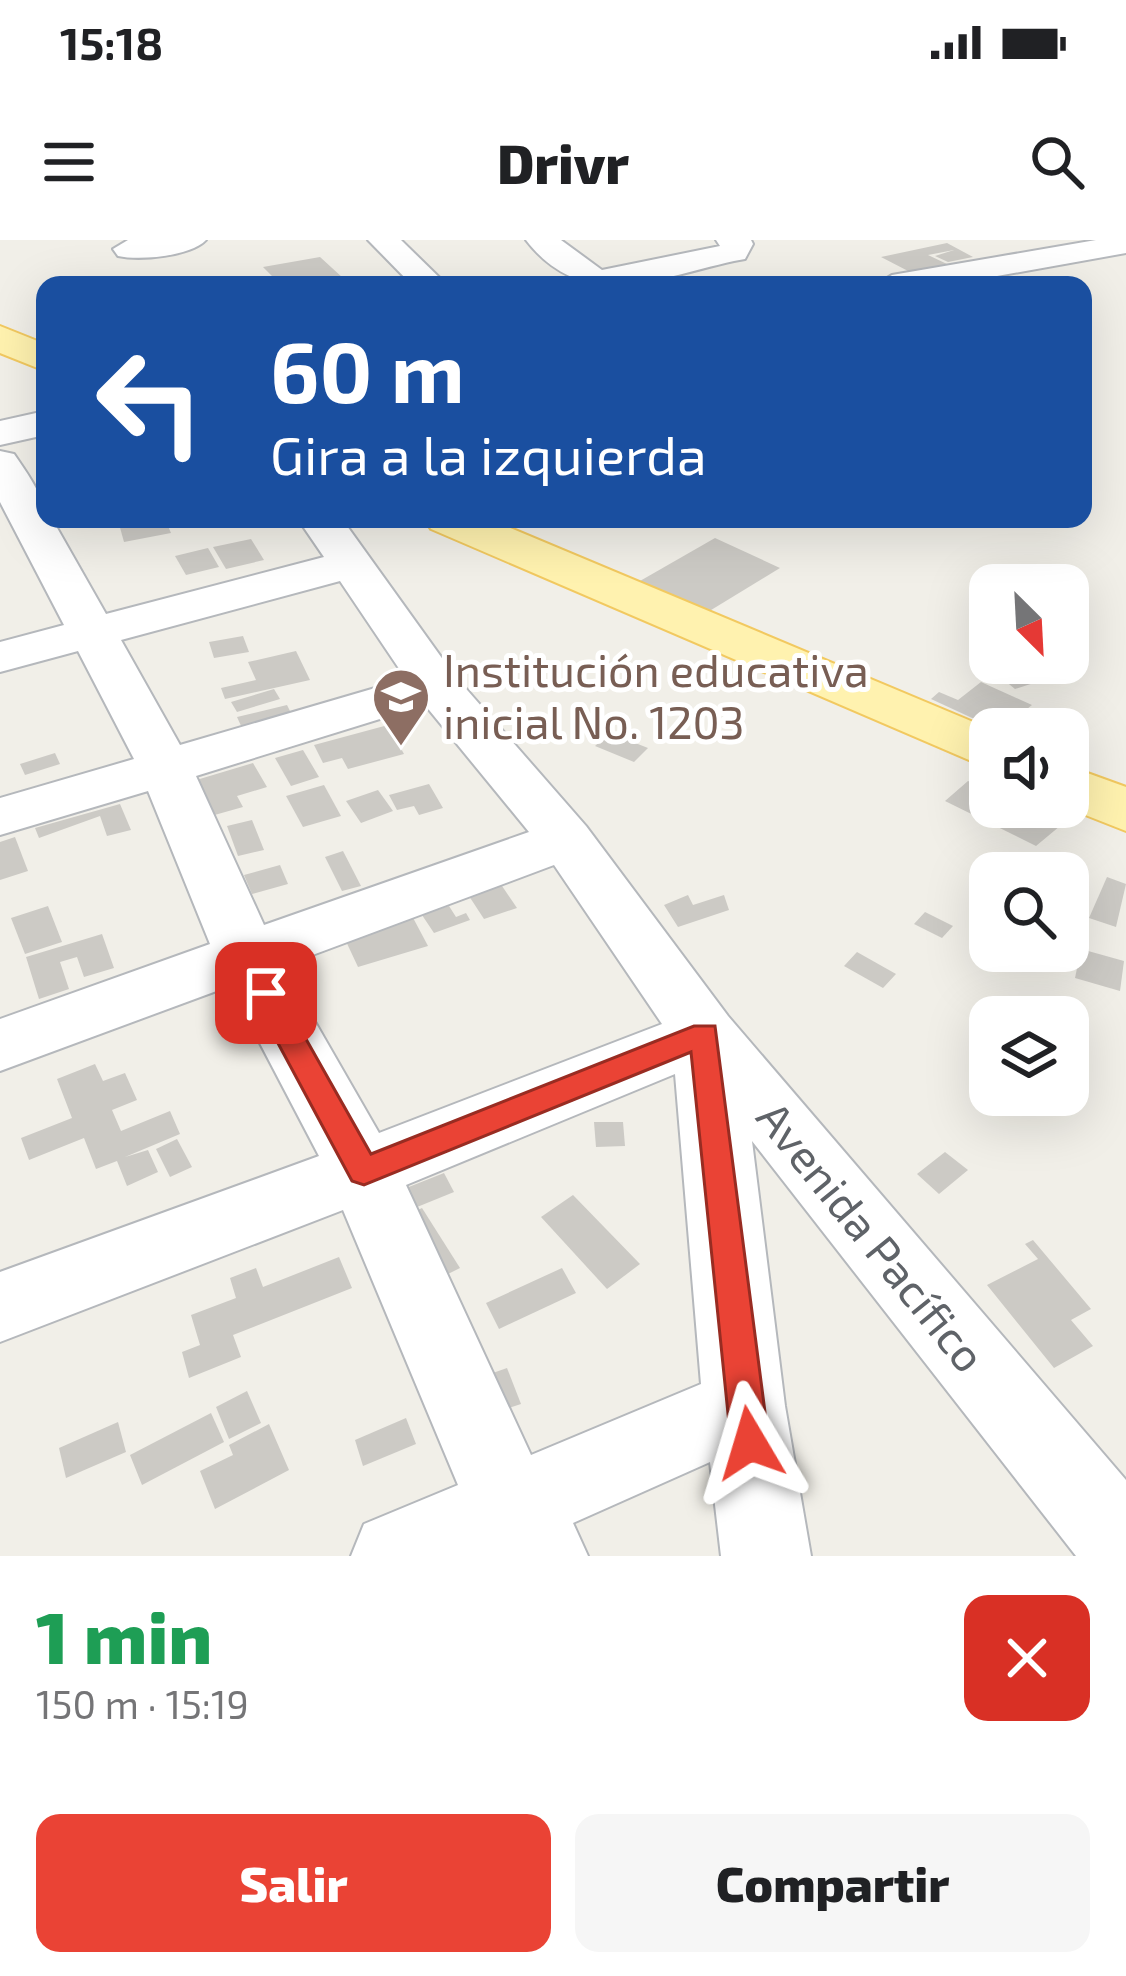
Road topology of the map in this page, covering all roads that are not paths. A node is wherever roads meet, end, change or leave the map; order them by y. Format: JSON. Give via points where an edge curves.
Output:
{"nodes":[{"id":1,"x":191,"y":240,"type":"edge"},
{"id":2,"x":383,"y":240,"type":"edge"},
{"id":3,"x":731,"y":240,"type":"edge"},
{"id":4,"x":965,"y":240,"type":"edge"},
{"id":5,"x":546,"y":241,"type":"edge"},
{"id":6,"x":126,"y":244,"type":"edge"},
{"id":7,"x":1126,"y":244,"type":"edge"},
{"id":8,"x":1071,"y":246,"type":"edge"},
{"id":9,"x":1022,"y":262,"type":"junction"},
{"id":10,"x":1126,"y":275,"type":"edge"},
{"id":11,"x":150,"y":276,"type":"edge"},
{"id":12,"x":421,"y":276,"type":"edge"},
{"id":13,"x":590,"y":276,"type":"edge"},
{"id":14,"x":629,"y":276,"type":"edge"},
{"id":15,"x":943,"y":276,"type":"edge"},
{"id":16,"x":36,"y":425,"type":"edge"},
{"id":17,"x":0,"y":433,"type":"edge"},
{"id":18,"x":0,"y":463,"type":"edge"},
{"id":19,"x":26,"y":521,"type":"edge"},
{"id":20,"x":469,"y":528,"type":"edge"},
{"id":21,"x":334,"y":542,"type":"edge"},
{"id":22,"x":93,"y":631,"type":"junction"},
{"id":23,"x":0,"y":657,"type":"edge"},
{"id":24,"x":436,"y":686,"type":"junction"},
{"id":25,"x":969,"y":742,"type":"edge"},
{"id":26,"x":164,"y":764,"type":"junction"},
{"id":27,"x":1089,"y":794,"type":"edge"},
{"id":28,"x":1126,"y":811,"type":"edge"},
{"id":29,"x":0,"y":817,"type":"edge"},
{"id":30,"x":566,"y":839,"type":"junction"},
{"id":31,"x":247,"y":958,"type":"junction"},
{"id":32,"x":705,"y":1034,"type":"junction"},
{"id":33,"x":0,"y":1045,"type":"edge"},
{"id":34,"x":364,"y":1171,"type":"junction"},
{"id":35,"x":0,"y":1307,"type":"edge"},
{"id":36,"x":744,"y":1406,"type":"junction"},
{"id":37,"x":526,"y":1530,"type":"edge"},
{"id":38,"x":1126,"y":1548,"type":"edge"},
{"id":39,"x":396,"y":1556,"type":"edge"},
{"id":40,"x":766,"y":1556,"type":"edge"}],
"edges":[{"from":1,"to":6,"type":"street"},
{"from":2,"to":12,"type":"street"},
{"from":3,"to":14,"type":"street","via":[[734,252]]},
{"from":4,"to":9,"type":"street"},
{"from":5,"to":13,"type":"street"},
{"from":6,"to":11,"type":"street"},
{"from":7,"to":8,"type":"street"},
{"from":8,"to":9,"type":"street"},
{"from":8,"to":10,"type":"street"},
{"from":9,"to":15,"type":"street"},
{"from":16,"to":17,"type":"street"},
{"from":18,"to":19,"type":"street"},
{"from":19,"to":22,"type":"street"},
{"from":20,"to":25,"type":"main road"},
{"from":21,"to":22,"type":"street"},
{"from":21,"to":24,"type":"street","name":"Avenida Pacífico"},
{"from":22,"to":23,"type":"street"},
{"from":22,"to":26,"type":"street"},
{"from":24,"to":26,"type":"street"},
{"from":24,"to":30,"type":"street","name":"Avenida Pacífico"},
{"from":26,"to":29,"type":"street"},
{"from":26,"to":31,"type":"street"},
{"from":27,"to":28,"type":"main road"},
{"from":30,"to":31,"type":"street"},
{"from":30,"to":32,"type":"street","name":"Avenida Pacífico"},
{"from":31,"to":33,"type":"street"},
{"from":31,"to":34,"type":"street"},
{"from":32,"to":34,"type":"street"},
{"from":32,"to":36,"type":"street"},
{"from":32,"to":38,"type":"street","name":"Avenida Pacífico"},
{"from":34,"to":35,"type":"street"},
{"from":34,"to":37,"type":"street"},
{"from":36,"to":37,"type":"street"},
{"from":36,"to":40,"type":"street"},
{"from":37,"to":39,"type":"street"}]}
